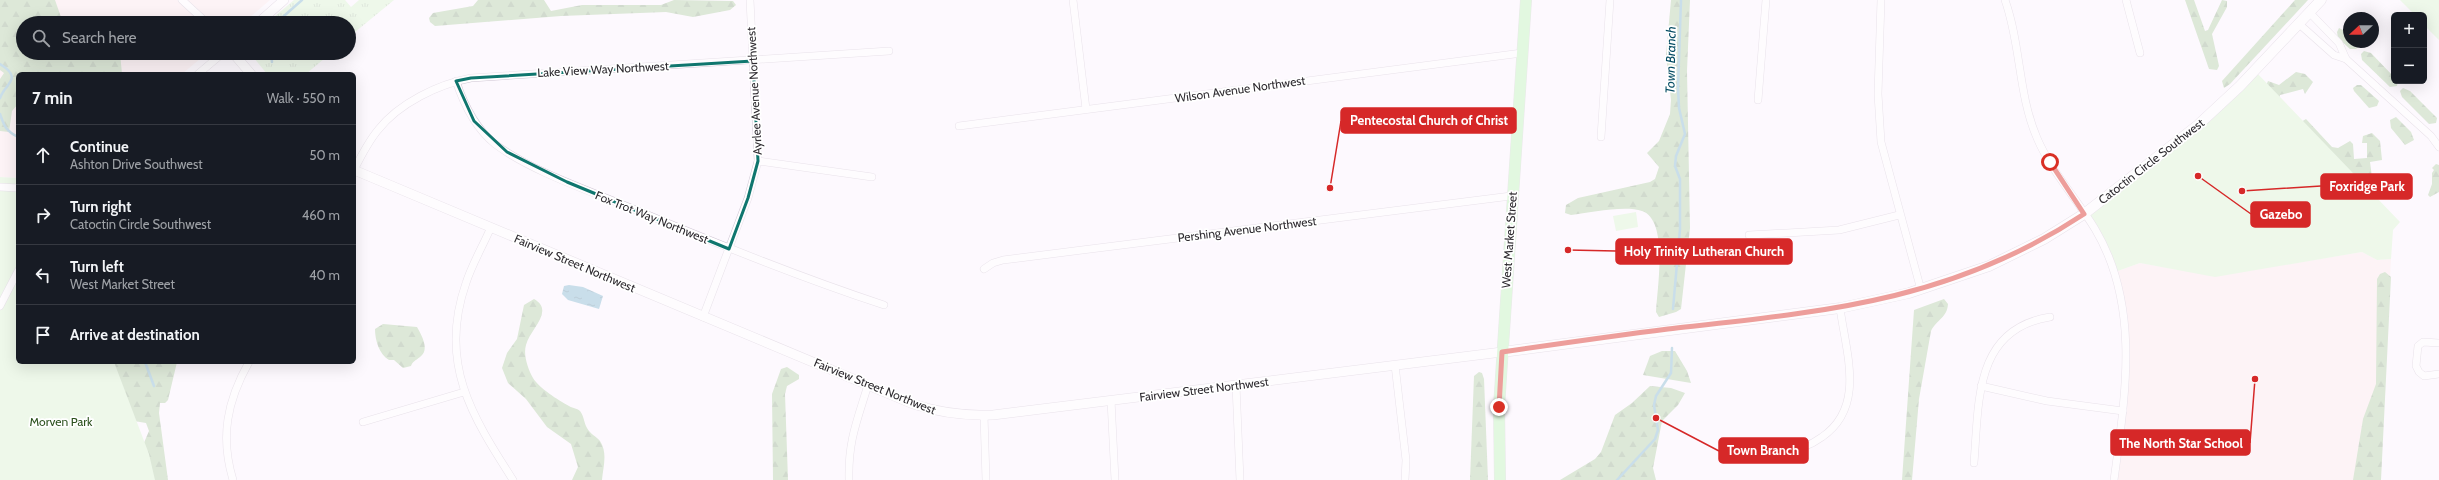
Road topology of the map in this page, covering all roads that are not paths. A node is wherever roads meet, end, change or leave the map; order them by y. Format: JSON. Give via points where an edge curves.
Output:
{"nodes":[{"id":1,"x":182,"y":0,"type":"edge"},
{"id":2,"x":284,"y":0,"type":"edge"},
{"id":3,"x":750,"y":0,"type":"edge"},
{"id":4,"x":1074,"y":0,"type":"edge"},
{"id":5,"x":1526,"y":0,"type":"edge"},
{"id":6,"x":1610,"y":0,"type":"edge"},
{"id":7,"x":1766,"y":0,"type":"edge"},
{"id":8,"x":1881,"y":0,"type":"edge"},
{"id":9,"x":2005,"y":0,"type":"edge"},
{"id":10,"x":2126,"y":0,"type":"edge"},
{"id":11,"x":2320,"y":0,"type":"edge"},
{"id":12,"x":2309,"y":12,"type":"junction"},
{"id":13,"x":199,"y":16,"type":"edge"},
{"id":14,"x":266,"y":16,"type":"edge"},
{"id":15,"x":2298,"y":23,"type":"junction"},
{"id":16,"x":889,"y":51,"type":"dead end"},
{"id":17,"x":1522,"y":53,"type":"junction"},
{"id":18,"x":2140,"y":53,"type":"dead end"},
{"id":19,"x":2346,"y":59,"type":"junction"},
{"id":20,"x":215,"y":60,"type":"edge"},
{"id":21,"x":239,"y":60,"type":"edge"},
{"id":22,"x":753,"y":61,"type":"junction"},
{"id":23,"x":200,"y":72,"type":"edge"},
{"id":24,"x":249,"y":72,"type":"edge"},
{"id":25,"x":456,"y":81,"type":"junction"},
{"id":26,"x":1758,"y":100,"type":"dead end"},
{"id":27,"x":1086,"y":109,"type":"junction"},
{"id":28,"x":959,"y":126,"type":"dead end"},
{"id":29,"x":1602,"y":136,"type":"dead end"},
{"id":30,"x":2439,"y":147,"type":"edge"},
{"id":31,"x":758,"y":161,"type":"junction"},
{"id":32,"x":356,"y":166,"type":"edge"},
{"id":33,"x":356,"y":171,"type":"edge"},
{"id":34,"x":872,"y":177,"type":"dead end"},
{"id":35,"x":0,"y":187,"type":"edge"},
{"id":36,"x":16,"y":188,"type":"edge"},
{"id":37,"x":1511,"y":196,"type":"junction"},
{"id":38,"x":2084,"y":214,"type":"junction"},
{"id":39,"x":1899,"y":215,"type":"junction"},
{"id":40,"x":491,"y":228,"type":"junction"},
{"id":41,"x":1749,"y":234,"type":"dead end"},
{"id":42,"x":729,"y":249,"type":"junction"},
{"id":43,"x":984,"y":269,"type":"dead end"},
{"id":44,"x":16,"y":275,"type":"edge"},
{"id":45,"x":1921,"y":290,"type":"junction"},
{"id":46,"x":884,"y":304,"type":"dead end"},
{"id":47,"x":0,"y":306,"type":"edge"},
{"id":48,"x":1840,"y":308,"type":"junction"},
{"id":49,"x":703,"y":317,"type":"junction"},
{"id":50,"x":2050,"y":317,"type":"dead end"},
{"id":51,"x":2439,"y":343,"type":"edge"},
{"id":52,"x":1502,"y":352,"type":"junction"},
{"id":53,"x":248,"y":364,"type":"edge"},
{"id":54,"x":1395,"y":365,"type":"junction"},
{"id":55,"x":2439,"y":374,"type":"edge"},
{"id":56,"x":868,"y":385,"type":"junction"},
{"id":57,"x":1236,"y":385,"type":"junction"},
{"id":58,"x":1981,"y":386,"type":"junction"},
{"id":59,"x":464,"y":392,"type":"junction"},
{"id":60,"x":1112,"y":400,"type":"junction"},
{"id":61,"x":2123,"y":411,"type":"junction"},
{"id":62,"x":984,"y":415,"type":"junction"},
{"id":63,"x":363,"y":422,"type":"dead end"},
{"id":64,"x":1723,"y":446,"type":"dead end"},
{"id":65,"x":1974,"y":463,"type":"dead end"},
{"id":66,"x":233,"y":480,"type":"edge"},
{"id":67,"x":513,"y":480,"type":"edge"},
{"id":68,"x":849,"y":480,"type":"edge"},
{"id":69,"x":986,"y":480,"type":"edge"},
{"id":70,"x":1115,"y":480,"type":"edge"},
{"id":71,"x":1240,"y":480,"type":"edge"},
{"id":72,"x":1405,"y":480,"type":"edge"},
{"id":73,"x":1500,"y":480,"type":"edge"},
{"id":74,"x":2114,"y":480,"type":"edge"}],
"edges":[{"from":1,"to":13,"type":"street"},
{"from":2,"to":14,"type":"street"},
{"from":3,"to":22,"type":"street","name":"Ayrlee Avenue Northwest"},
{"from":4,"to":27,"type":"street"},
{"from":5,"to":17,"type":"main road","name":"West Market Street"},
{"from":6,"to":29,"type":"street"},
{"from":7,"to":26,"type":"street"},
{"from":8,"to":39,"type":"street","via":[[1878,118],[1886,166]]},
{"from":9,"to":38,"type":"street","via":[[2014,34],[2022,92],[2030,120],[2050,162]]},
{"from":10,"to":18,"type":"street"},
{"from":11,"to":12,"type":"main road","name":"Catoctin Circle Southwest"},
{"from":12,"to":15,"type":"main road","name":"Catoctin Circle Southwest"},
{"from":12,"to":19,"type":"street","via":[[2339,43]]},
{"from":15,"to":19,"type":"street","via":[[2334,55]]},
{"from":15,"to":38,"type":"main road","name":"Catoctin Circle Southwest","via":[[2220,106]]},
{"from":16,"to":22,"type":"street","name":"Lake View Way Northwest"},
{"from":17,"to":27,"type":"street","name":"Wilson Avenue Northwest"},
{"from":17,"to":37,"type":"main road","name":"West Market Street"},
{"from":19,"to":30,"type":"street","via":[[2431,136]]},
{"from":20,"to":23,"type":"street"},
{"from":21,"to":24,"type":"street"},
{"from":22,"to":25,"type":"street","name":"Lake View Way Northwest","via":[[556,72]]},
{"from":22,"to":31,"type":"street","name":"Ayrlee Avenue Northwest"},
{"from":25,"to":32,"type":"street","name":"Lake View Way Northwest","via":[[441,86],[390,118],[371,140]]},
{"from":25,"to":42,"type":"street","name":"Fox Trot Way Northwest","via":[[474,122],[507,152],[567,182]]},
{"from":27,"to":28,"type":"street","name":"Wilson Avenue Northwest"},
{"from":31,"to":34,"type":"street"},
{"from":31,"to":42,"type":"street","name":"Ayrlee Avenue Northwest","via":[[748,198]]},
{"from":33,"to":40,"type":"street","name":"Fairview Street Northwest"},
{"from":35,"to":36,"type":"street"},
{"from":37,"to":43,"type":"street","name":"Pershing Avenue Northwest","via":[[1010,259],[993,263]]},
{"from":37,"to":52,"type":"main road","name":"West Market Street"},
{"from":38,"to":45,"type":"main road","name":"Catoctin Circle Southwest","via":[[2044,239],[2006,258]]},
{"from":38,"to":61,"type":"street","via":[[2110,257],[2119,286],[2127,358]]},
{"from":39,"to":41,"type":"street","via":[[1839,230]]},
{"from":39,"to":45,"type":"street"},
{"from":40,"to":49,"type":"street","name":"Fairview Street Northwest"},
{"from":40,"to":59,"type":"street","via":[[466,283],[459,309],[457,358]]},
{"from":42,"to":46,"type":"street","name":"Fox Trot Way Northwest"},
{"from":42,"to":49,"type":"street","name":"Ayrlee Avenue Northwest"},
{"from":44,"to":47,"type":"street"},
{"from":45,"to":48,"type":"main road","name":"Catoctin Circle Southwest"},
{"from":48,"to":52,"type":"main road","name":"Catoctin Circle Southwest"},
{"from":48,"to":64,"type":"street","via":[[1851,374],[1851,390],[1847,408],[1838,423],[1817,441],[1789,451],[1741,455]]},
{"from":49,"to":56,"type":"street","name":"Fairview Street Northwest"},
{"from":50,"to":58,"type":"street","via":[[2026,322],[2005,338],[1990,359]]},
{"from":51,"to":55,"type":"street","via":[[2423,342],[2418,346],[2416,353],[2419,372],[2424,376]]},
{"from":52,"to":54,"type":"street","name":"Fairview Street Northwest"},
{"from":52,"to":73,"type":"main road","name":"West Market Street","via":[[1499,407]]},
{"from":53,"to":66,"type":"street","via":[[237,384],[227,416],[226,448]]},
{"from":54,"to":57,"type":"street","name":"Fairview Street Northwest"},
{"from":54,"to":72,"type":"street","via":[[1406,460]]},
{"from":56,"to":62,"type":"street","name":"Fairview Street Northwest","via":[[936,411],[957,415]]},
{"from":56,"to":68,"type":"street","via":[[850,443]]},
{"from":57,"to":60,"type":"street","name":"Fairview Street Northwest"},
{"from":57,"to":71,"type":"street"},
{"from":58,"to":61,"type":"street","via":[[2047,400]]},
{"from":58,"to":65,"type":"street"},
{"from":59,"to":63,"type":"street"},
{"from":59,"to":67,"type":"street","via":[[480,427]]},
{"from":60,"to":62,"type":"street","name":"Fairview Street Northwest"},
{"from":60,"to":70,"type":"street"},
{"from":61,"to":74,"type":"street"},
{"from":62,"to":69,"type":"street"}]}
